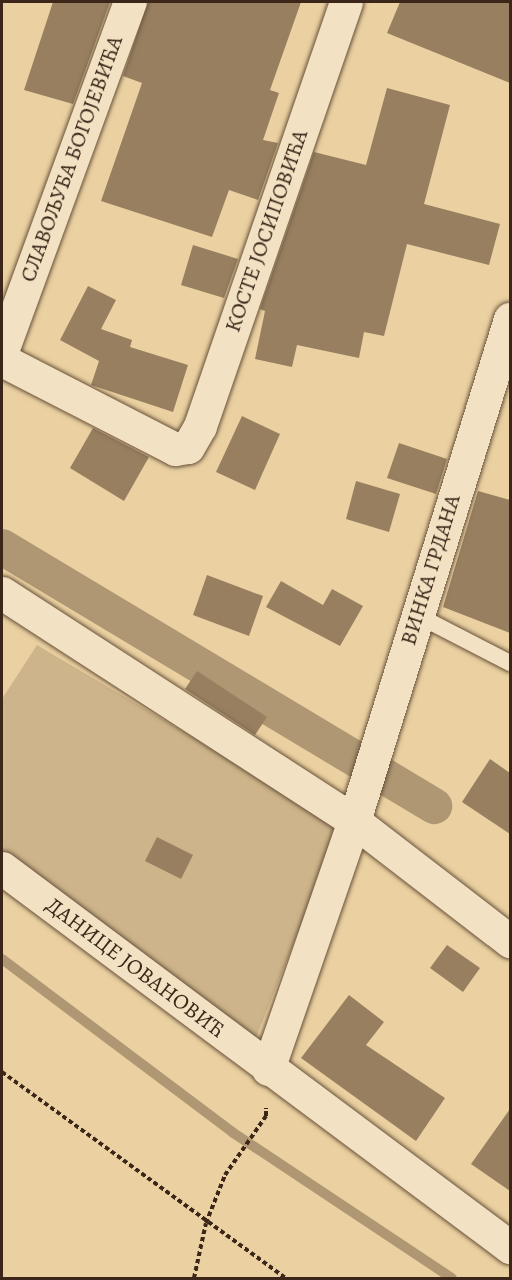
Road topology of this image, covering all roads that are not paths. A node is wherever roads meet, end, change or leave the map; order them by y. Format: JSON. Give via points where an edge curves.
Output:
{"nodes":[{"id":1,"x":130,"y":2,"type":"edge"},
{"id":2,"x":346,"y":2,"type":"edge"},
{"id":3,"x":510,"y":319,"type":"edge"},
{"id":4,"x":2,"y":351,"type":"edge"},
{"id":5,"x":2,"y":360,"type":"edge"},
{"id":6,"x":2,"y":593,"type":"edge"},
{"id":7,"x":417,"y":615,"type":"junction"},
{"id":8,"x":510,"y":663,"type":"edge"},
{"id":9,"x":354,"y":821,"type":"junction"},
{"id":10,"x":2,"y":868,"type":"edge"},
{"id":11,"x":510,"y":941,"type":"edge"},
{"id":12,"x":268,"y":1069,"type":"junction"},
{"id":13,"x":510,"y":1247,"type":"edge"}],
"edges":[{"from":1,"to":4,"type":"street","name":"СЛАВОЉУБА БОГОЈЕВИЋА"},
{"from":2,"to":5,"type":"street","name":"КОСТЕ ЈОСИПОВИЋА","via":[[200,426],[188,447],[176,449]]},
{"from":3,"to":7,"type":"street","name":"ВИНКА ГРДАНА"},
{"from":6,"to":9,"type":"street"},
{"from":7,"to":8,"type":"lane"},
{"from":7,"to":9,"type":"street","name":"ВИНКА ГРДАНА"},
{"from":9,"to":11,"type":"street"},
{"from":9,"to":12,"type":"street","name":"ВИНКА ГРДАНА"},
{"from":10,"to":12,"type":"street","name":"ДАНИЦЕ ЈОВАНОВИЋ"},
{"from":12,"to":13,"type":"street","name":"ДАНИЦЕ ЈОВАНОВИЋ"}]}
